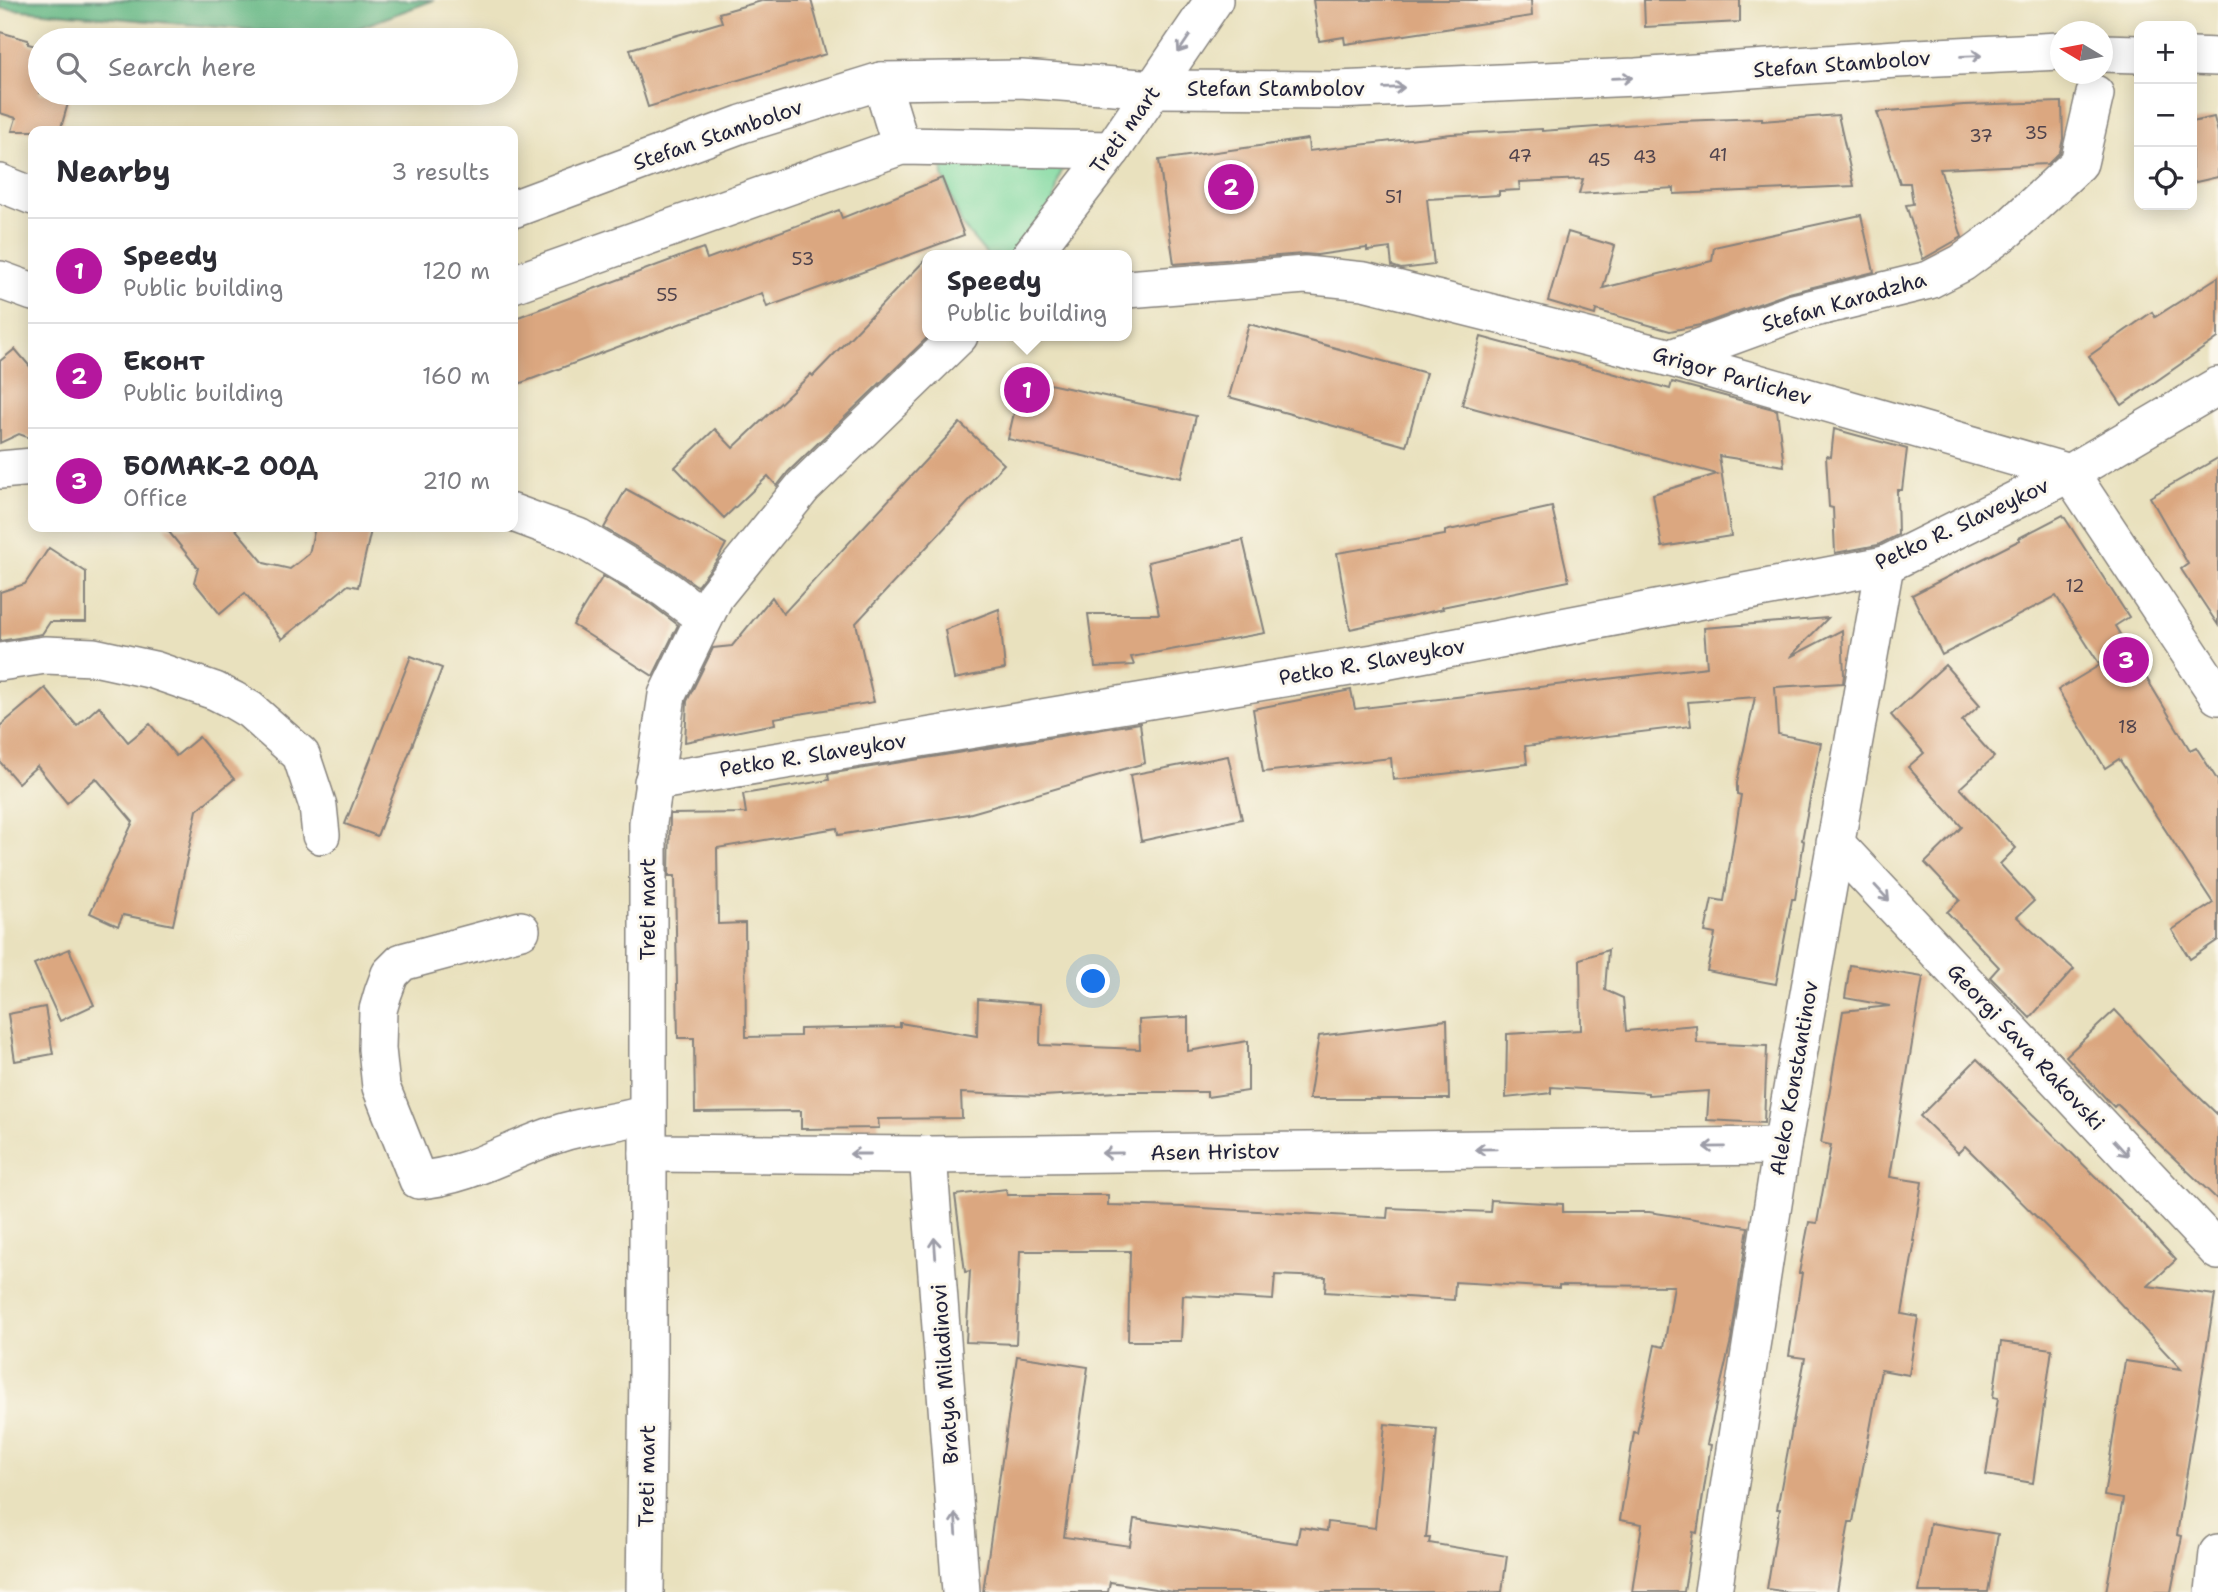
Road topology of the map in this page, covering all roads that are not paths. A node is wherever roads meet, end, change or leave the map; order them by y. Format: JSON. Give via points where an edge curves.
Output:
{"nodes":[{"id":1,"x":1214,"y":0,"type":"edge"},
{"id":2,"x":2050,"y":51,"type":"edge"},
{"id":3,"x":2113,"y":53,"type":"edge"},
{"id":4,"x":2134,"y":54,"type":"edge"},
{"id":5,"x":2197,"y":56,"type":"edge"},
{"id":6,"x":2218,"y":57,"type":"edge"},
{"id":7,"x":881,"y":81,"type":"junction"},
{"id":8,"x":1155,"y":89,"type":"junction"},
{"id":9,"x":2095,"y":94,"type":"dead end"},
{"id":10,"x":901,"y":146,"type":"junction"},
{"id":11,"x":1112,"y":150,"type":"junction"},
{"id":12,"x":0,"y":183,"type":"edge"},
{"id":13,"x":28,"y":194,"type":"edge"},
{"id":14,"x":518,"y":207,"type":"edge"},
{"id":15,"x":1035,"y":250,"type":"edge"},
{"id":16,"x":0,"y":279,"type":"edge"},
{"id":17,"x":518,"y":282,"type":"edge"},
{"id":18,"x":1132,"y":289,"type":"edge"},
{"id":19,"x":28,"y":290,"type":"edge"},
{"id":20,"x":954,"y":341,"type":"edge"},
{"id":21,"x":1671,"y":358,"type":"junction"},
{"id":22,"x":2218,"y":386,"type":"edge"},
{"id":23,"x":2070,"y":473,"type":"junction"},
{"id":24,"x":518,"y":515,"type":"edge"},
{"id":25,"x":1885,"y":565,"type":"junction"},
{"id":26,"x":704,"y":618,"type":"junction"},
{"id":27,"x":0,"y":662,"type":"edge"},
{"id":28,"x":2218,"y":696,"type":"edge"},
{"id":29,"x":653,"y":782,"type":"junction"},
{"id":30,"x":321,"y":835,"type":"dead end"},
{"id":31,"x":1835,"y":843,"type":"junction"},
{"id":32,"x":521,"y":930,"type":"dead end"},
{"id":33,"x":647,"y":1114,"type":"junction"},
{"id":34,"x":1782,"y":1146,"type":"junction"},
{"id":35,"x":648,"y":1153,"type":"junction"},
{"id":36,"x":928,"y":1155,"type":"junction"},
{"id":37,"x":2218,"y":1251,"type":"edge"},
{"id":38,"x":2218,"y":1553,"type":"edge"},
{"id":39,"x":645,"y":1592,"type":"edge"},
{"id":40,"x":961,"y":1592,"type":"edge"},
{"id":41,"x":1713,"y":1592,"type":"edge"},
{"id":42,"x":2214,"y":1592,"type":"edge"}],
"edges":[{"from":1,"to":8,"type":"street","name":"Treti mart","one_way":true},
{"from":8,"to":2,"type":"street","name":"Stefan Stambolov","one_way":true,"via":[[1337,90]]},
{"from":3,"to":4,"type":"street"},
{"from":5,"to":6,"type":"street"},
{"from":7,"to":8,"type":"street","name":"Stefan Stambolov","via":[[1021,79]]},
{"from":7,"to":10,"type":"street"},
{"from":7,"to":14,"type":"street","name":"Stefan Stambolov","via":[[742,124]]},
{"from":8,"to":11,"type":"street","name":"Treti mart"},
{"from":9,"to":21,"type":"street","name":"Stefan Karadzha","via":[[2079,163],[2008,229],[1962,263],[1929,279],[1794,313]]},
{"from":10,"to":11,"type":"street"},
{"from":10,"to":17,"type":"street"},
{"from":11,"to":15,"type":"street","name":"Treti mart"},
{"from":12,"to":13,"type":"street"},
{"from":16,"to":19,"type":"street"},
{"from":18,"to":21,"type":"street","name":"Grigor Parlichev","via":[[1305,275],[1364,281]]},
{"from":20,"to":26,"type":"street","name":"Treti mart","via":[[803,487],[715,596]]},
{"from":21,"to":23,"type":"street","name":"Grigor Parlichev"},
{"from":22,"to":23,"type":"street","name":"Petko R. Slaveykov"},
{"from":23,"to":25,"type":"street","name":"Petko R. Slaveykov"},
{"from":23,"to":28,"type":"street"},
{"from":24,"to":26,"type":"street","via":[[578,537]]},
{"from":25,"to":29,"type":"street","name":"Petko R. Slaveykov","via":[[1374,663]]},
{"from":25,"to":31,"type":"street","name":"Aleko Konstantinov"},
{"from":26,"to":29,"type":"street","name":"Treti mart","via":[[667,695]]},
{"from":27,"to":30,"type":"street","via":[[45,655],[94,657],[154,670],[233,700],[301,755],[318,806]]},
{"from":29,"to":33,"type":"street","name":"Treti mart"},
{"from":31,"to":34,"type":"street","name":"Aleko Konstantinov"},
{"from":31,"to":37,"type":"street","name":"Georgi Sava Rakovski","one_way":true},
{"from":32,"to":33,"type":"street","via":[[402,961],[390,974],[378,1010],[381,1087],[418,1180],[439,1179],[566,1131]]},
{"from":33,"to":35,"type":"street","name":"Treti mart"},
{"from":34,"to":36,"type":"street","name":"Asen Hristov","one_way":true},
{"from":34,"to":41,"type":"street","name":"Aleko Konstantinov"},
{"from":36,"to":35,"type":"street","name":"Asen Hristov","one_way":true},
{"from":35,"to":39,"type":"street","name":"Treti mart"},
{"from":40,"to":36,"type":"street","name":"Bratya Miladinovi","one_way":true},
{"from":38,"to":42,"type":"street"}]}
